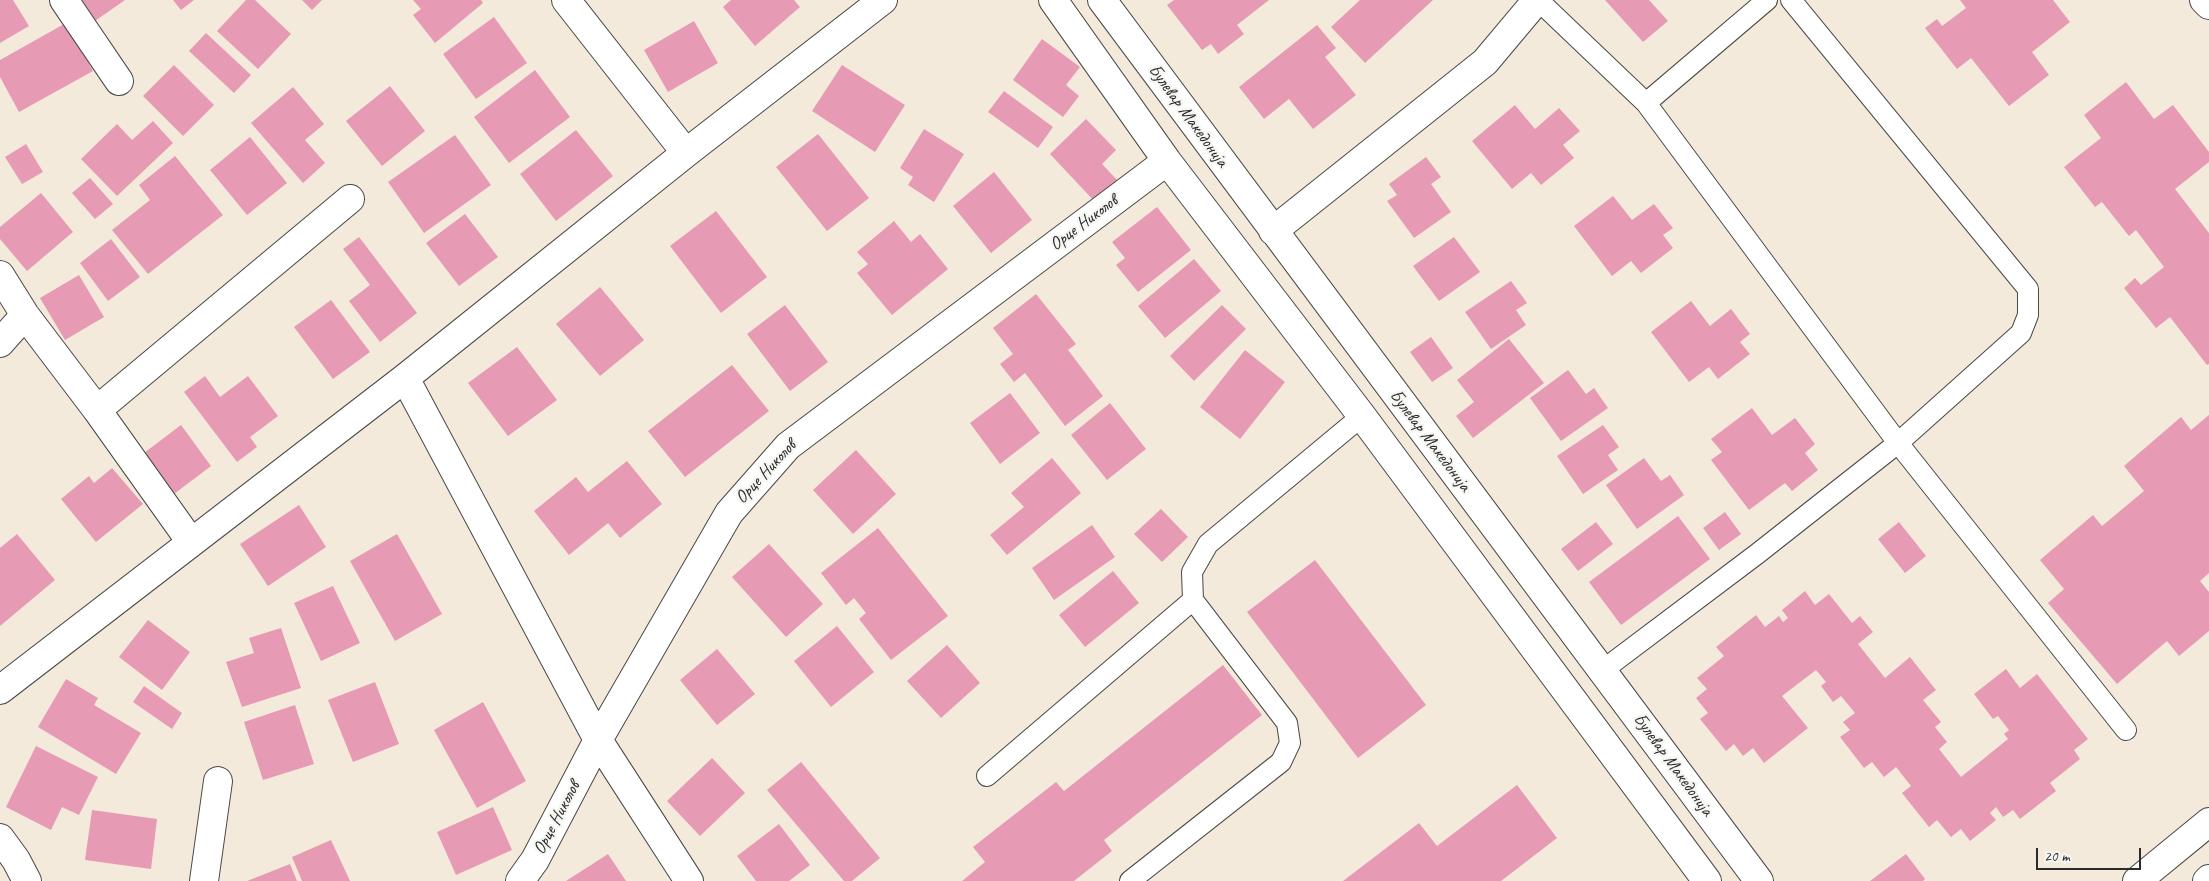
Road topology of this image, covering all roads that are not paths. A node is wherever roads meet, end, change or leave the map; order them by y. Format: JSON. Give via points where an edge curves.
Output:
{"nodes":[{"id":1,"x":64,"y":0,"type":"edge"},
{"id":2,"x":566,"y":0,"type":"edge"},
{"id":3,"x":883,"y":0,"type":"edge"},
{"id":4,"x":1053,"y":0,"type":"edge"},
{"id":5,"x":1538,"y":0,"type":"edge"},
{"id":6,"x":1767,"y":0,"type":"edge"},
{"id":7,"x":1791,"y":0,"type":"edge"},
{"id":8,"x":2204,"y":0,"type":"edge"},
{"id":9,"x":1113,"y":4,"type":"edge"},
{"id":10,"x":2209,"y":5,"type":"edge"},
{"id":11,"x":119,"y":82,"type":"dead end"},
{"id":12,"x":1646,"y":103,"type":"junction"},
{"id":13,"x":686,"y":153,"type":"junction"},
{"id":14,"x":1167,"y":161,"type":"junction"},
{"id":15,"x":350,"y":199,"type":"dead end"},
{"id":16,"x":1273,"y":231,"type":"junction"},
{"id":17,"x":0,"y":275,"type":"edge"},
{"id":18,"x":24,"y":314,"type":"junction"},
{"id":19,"x":0,"y":343,"type":"edge"},
{"id":20,"x":406,"y":378,"type":"junction"},
{"id":21,"x":96,"y":410,"type":"junction"},
{"id":22,"x":1362,"y":416,"type":"junction"},
{"id":23,"x":1898,"y":443,"type":"junction"},
{"id":24,"x":191,"y":542,"type":"junction"},
{"id":25,"x":1194,"y":600,"type":"junction"},
{"id":26,"x":1603,"y":670,"type":"junction"},
{"id":27,"x":0,"y":690,"type":"edge"},
{"id":28,"x":2126,"y":730,"type":"dead end"},
{"id":29,"x":598,"y":740,"type":"junction"},
{"id":30,"x":987,"y":776,"type":"dead end"},
{"id":31,"x":218,"y":781,"type":"dead end"},
{"id":32,"x":2209,"y":822,"type":"edge"},
{"id":33,"x":0,"y":838,"type":"edge"},
{"id":34,"x":27,"y":881,"type":"edge"},
{"id":35,"x":204,"y":881,"type":"edge"},
{"id":36,"x":520,"y":881,"type":"edge"},
{"id":37,"x":689,"y":881,"type":"edge"},
{"id":38,"x":1130,"y":881,"type":"edge"},
{"id":39,"x":1707,"y":881,"type":"edge"},
{"id":40,"x":1759,"y":881,"type":"edge"},
{"id":41,"x":2137,"y":881,"type":"edge"}],
"edges":[{"from":1,"to":11,"type":"street"},
{"from":2,"to":13,"type":"street"},
{"from":3,"to":13,"type":"street"},
{"from":4,"to":14,"type":"street"},
{"from":5,"to":12,"type":"lane"},
{"from":5,"to":16,"type":"street","via":[[1485,62]]},
{"from":6,"to":12,"type":"lane"},
{"from":7,"to":23,"type":"lane","via":[[2028,289],[2028,315],[2020,333]]},
{"from":8,"to":10,"type":"street"},
{"from":9,"to":16,"type":"street","name":"Булевар Македонија"},
{"from":12,"to":23,"type":"lane"},
{"from":13,"to":20,"type":"street"},
{"from":14,"to":22,"type":"street"},
{"from":14,"to":29,"type":"street","name":"Орце Николов","via":[[788,446],[729,513]]},
{"from":15,"to":21,"type":"street"},
{"from":16,"to":26,"type":"street","name":"Булевар Македонија"},
{"from":17,"to":18,"type":"street"},
{"from":18,"to":19,"type":"street"},
{"from":18,"to":21,"type":"street"},
{"from":20,"to":24,"type":"street"},
{"from":20,"to":29,"type":"street"},
{"from":21,"to":24,"type":"street"},
{"from":22,"to":25,"type":"lane","via":[[1208,544],[1192,572]]},
{"from":22,"to":39,"type":"street"},
{"from":23,"to":26,"type":"lane"},
{"from":23,"to":28,"type":"lane"},
{"from":24,"to":27,"type":"street"},
{"from":25,"to":30,"type":"lane"},
{"from":25,"to":38,"type":"lane","via":[[1287,723],[1290,743],[1281,762]]},
{"from":26,"to":40,"type":"street","name":"Булевар Македонија"},
{"from":29,"to":36,"type":"street","name":"Орце Николов","via":[[535,860]]},
{"from":29,"to":37,"type":"street"},
{"from":31,"to":35,"type":"street"},
{"from":32,"to":41,"type":"street"},
{"from":33,"to":34,"type":"street"}]}
